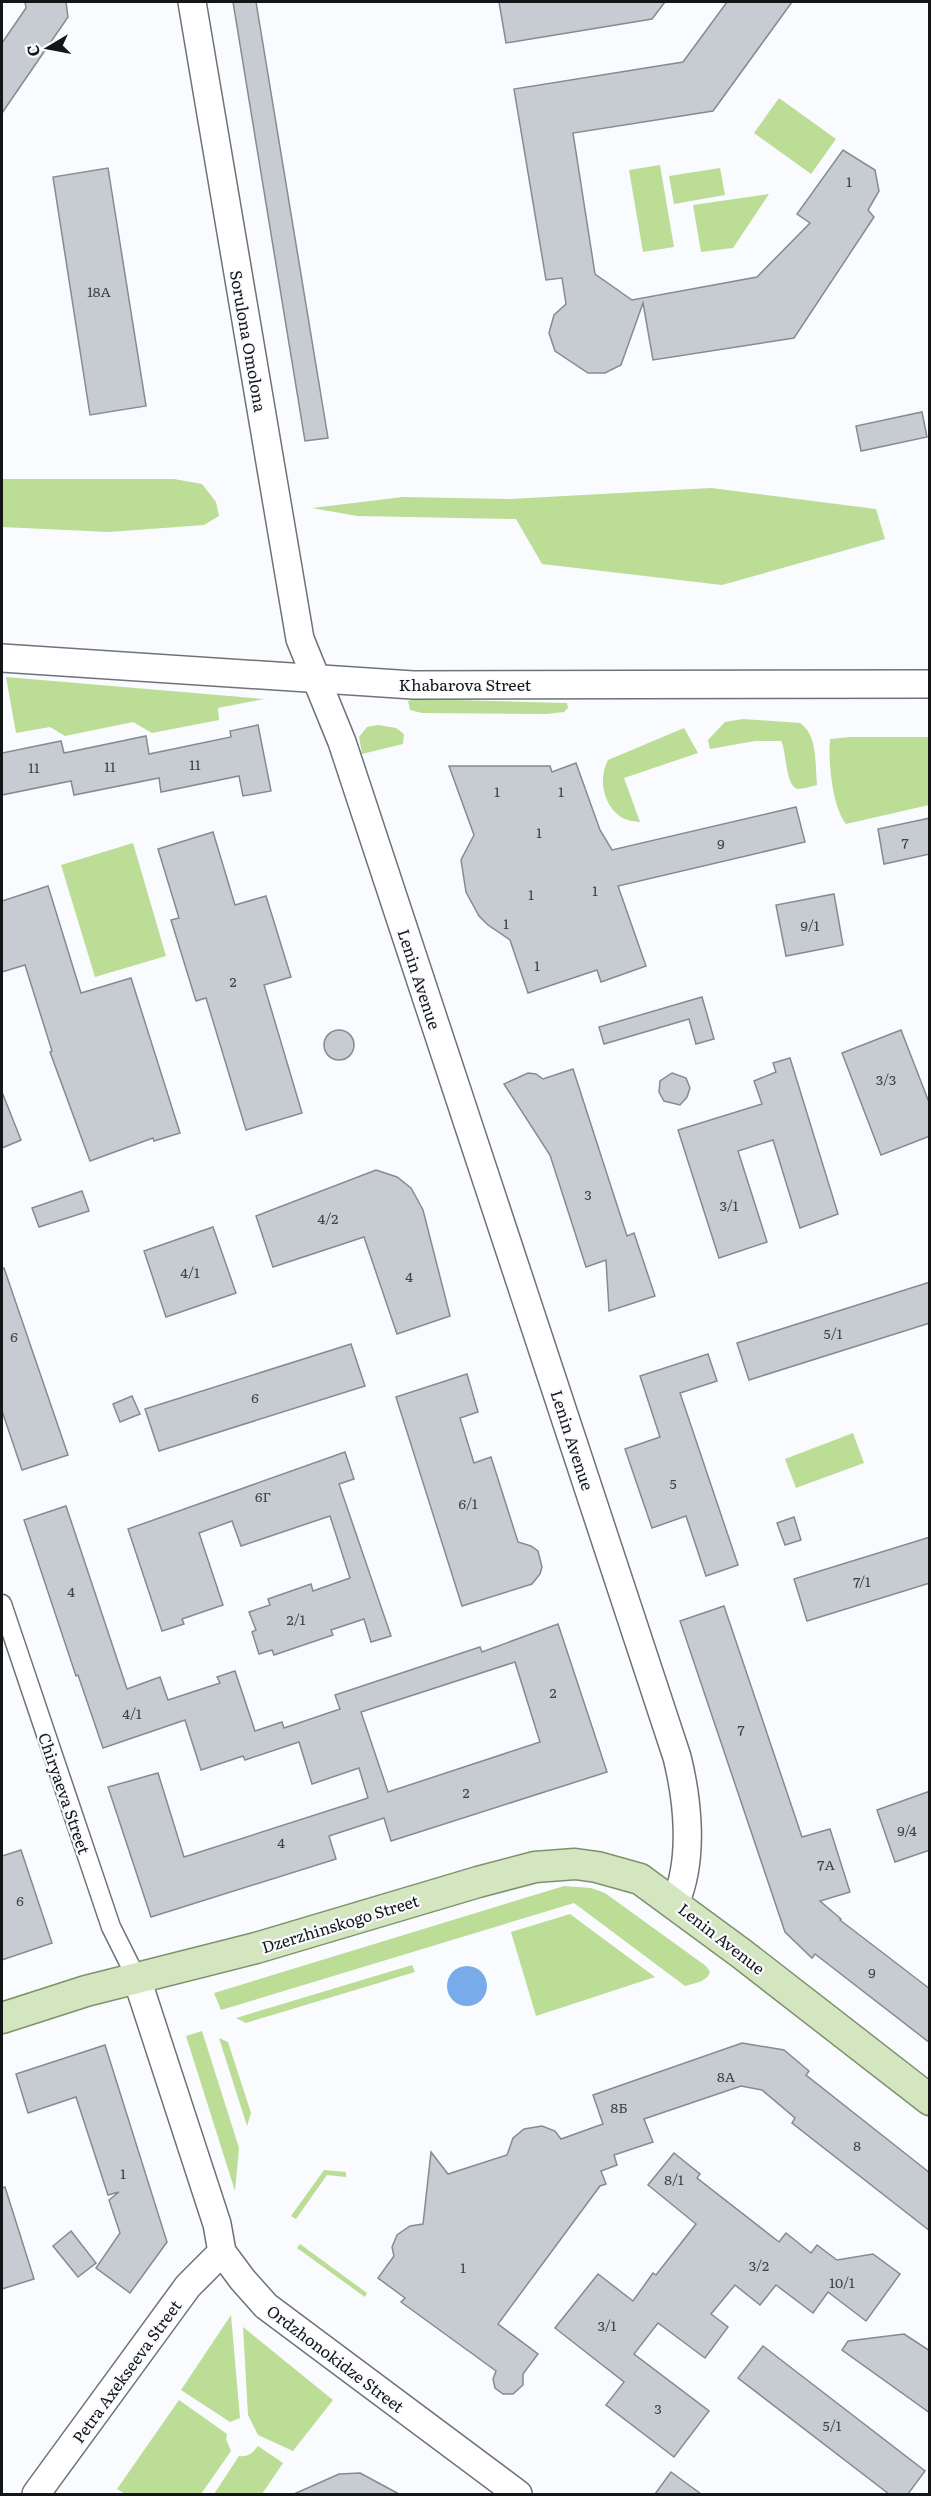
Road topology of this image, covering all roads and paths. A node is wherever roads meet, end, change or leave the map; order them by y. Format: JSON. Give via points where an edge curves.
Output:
{"nodes":[{"id":1,"x":192,"y":2,"type":"edge"},
{"id":2,"x":2,"y":658,"type":"edge"},
{"id":3,"x":316,"y":679,"type":"junction"},
{"id":4,"x":930,"y":684,"type":"edge"},
{"id":5,"x":2,"y":1604,"type":"edge"},
{"id":6,"x":675,"y":1903,"type":"junction"},
{"id":7,"x":137,"y":1979,"type":"junction"},
{"id":8,"x":2,"y":2018,"type":"edge"},
{"id":9,"x":930,"y":2100,"type":"edge"},
{"id":10,"x":222,"y":2252,"type":"junction"},
{"id":11,"x":36,"y":2494,"type":"edge"},
{"id":12,"x":518,"y":2494,"type":"edge"}],
"edges":[{"from":1,"to":3,"type":"main road","name":"Sorulona Omolona","via":[[300,639]]},
{"from":2,"to":3,"type":"main road","name":"Khabarova Street"},
{"from":3,"to":4,"type":"main road","name":"Khabarova Street","via":[[413,685]]},
{"from":3,"to":6,"type":"main road","name":"Lenin Avenue","via":[[342,742],[677,1757],[686,1841],[680,1892]]},
{"from":5,"to":7,"type":"street","name":"Chiryaeva Street","via":[[111,1927]]},
{"from":6,"to":7,"type":"main road","name":"Dzerzhinskogo Street","via":[[640,1879],[619,1872],[575,1864],[535,1867]]},
{"from":6,"to":9,"type":"main road","name":"Lenin Avenue"},
{"from":7,"to":8,"type":"main road","name":"Dzerzhinskogo Street"},
{"from":7,"to":10,"type":"main road","name":"Ordzhonokidze Street"},
{"from":10,"to":11,"type":"main road","name":"Petra Axekseeva Street","via":[[188,2286]]},
{"from":10,"to":12,"type":"main road","name":"Ordzhonokidze Street","via":[[266,2306]]}]}
